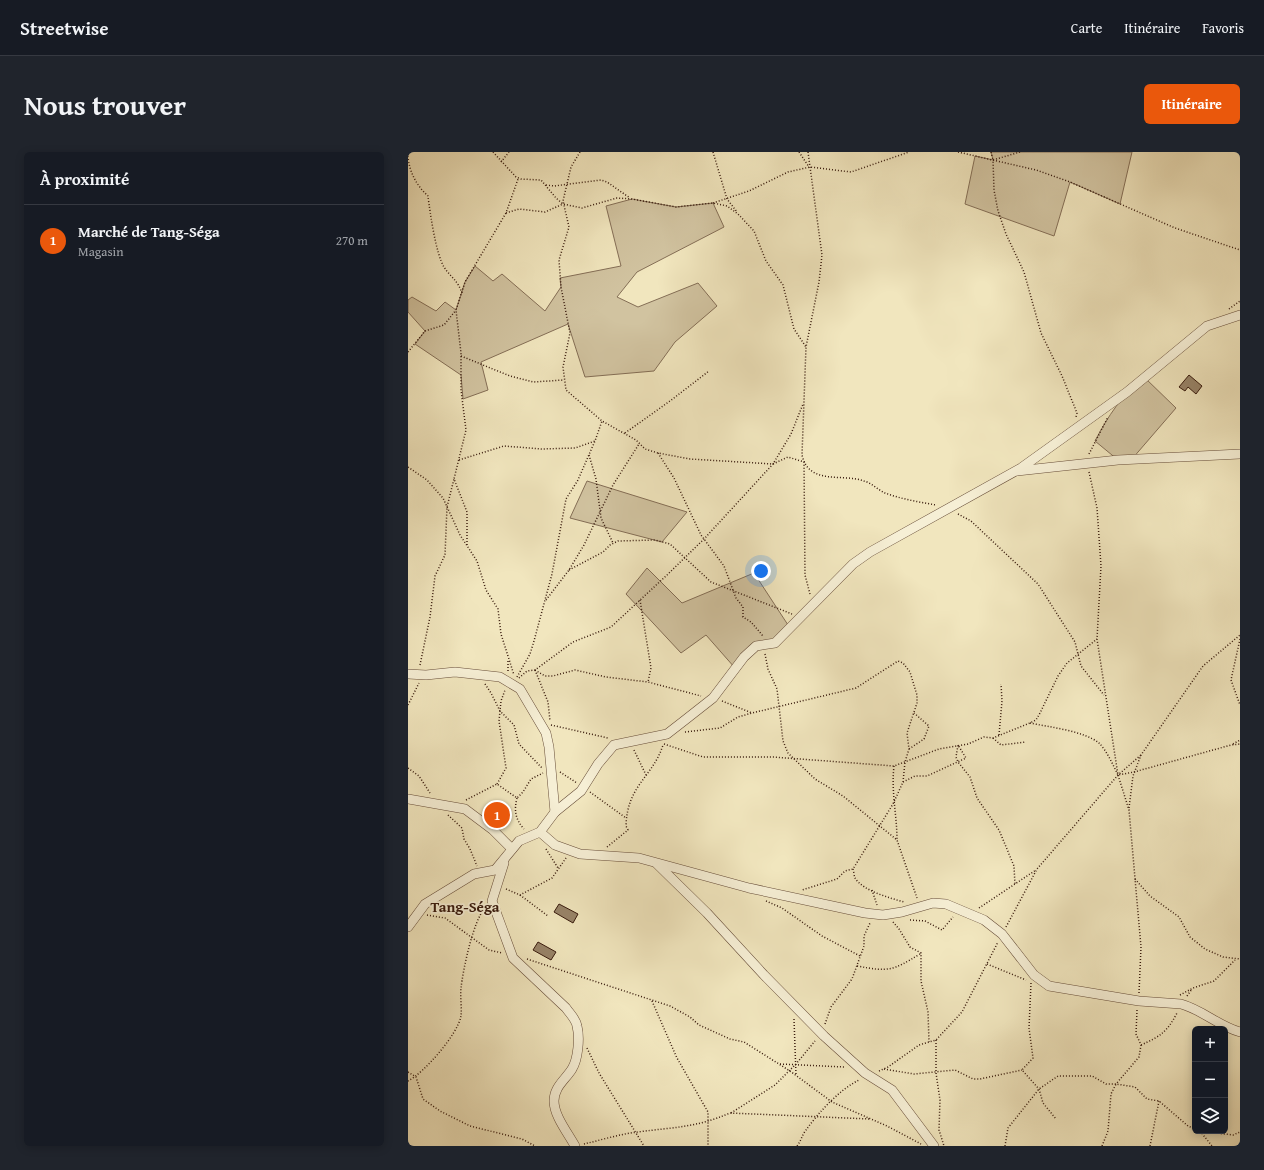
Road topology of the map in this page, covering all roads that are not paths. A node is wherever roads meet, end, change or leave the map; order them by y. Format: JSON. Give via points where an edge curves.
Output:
{"nodes":[{"id":1,"x":1240,"y":315,"type":"edge"},
{"id":2,"x":1240,"y":454,"type":"edge"},
{"id":3,"x":1014,"y":472,"type":"junction"},
{"id":4,"x":408,"y":674,"type":"edge"},
{"id":5,"x":408,"y":799,"type":"edge"},
{"id":6,"x":555,"y":812,"type":"junction"},
{"id":7,"x":540,"y":832,"type":"junction"},
{"id":8,"x":512,"y":849,"type":"junction"},
{"id":9,"x":505,"y":858,"type":"junction"},
{"id":10,"x":656,"y":863,"type":"junction"},
{"id":11,"x":408,"y":927,"type":"edge"},
{"id":12,"x":1240,"y":1032,"type":"edge"},
{"id":13,"x":579,"y":1145,"type":"edge"},
{"id":14,"x":934,"y":1146,"type":"edge"}],
"edges":[{"from":1,"to":3,"type":"street","via":[[1207,326],[1127,392]]},
{"from":2,"to":3,"type":"street","via":[[1118,460]]},
{"from":3,"to":6,"type":"street","via":[[947,507],[853,564],[775,643],[763,640],[744,658],[713,698],[666,734],[614,745],[583,787]]},
{"from":4,"to":6,"type":"street","via":[[455,672],[500,676],[512,680],[546,725]]},
{"from":5,"to":8,"type":"street","via":[[465,809],[493,830]]},
{"from":6,"to":7,"type":"street"},
{"from":7,"to":8,"type":"street","via":[[518,841]]},
{"from":7,"to":10,"type":"street","via":[[550,843],[580,854],[639,858]]},
{"from":8,"to":9,"type":"street"},
{"from":9,"to":11,"type":"street","via":[[495,870],[474,874],[425,904]]},
{"from":9,"to":13,"type":"street","via":[[492,900],[512,955],[517,964],[566,1008],[577,1026],[576,1060],[555,1091],[554,1103]]},
{"from":10,"to":12,"type":"street","via":[[749,888],[875,914],[886,914],[933,903],[946,904],[984,920],[1002,934],[1034,975],[1049,986],[1139,1001],[1180,1000],[1226,1028]]},
{"from":10,"to":14,"type":"street","via":[[822,1033],[869,1076],[892,1090]]}]}
